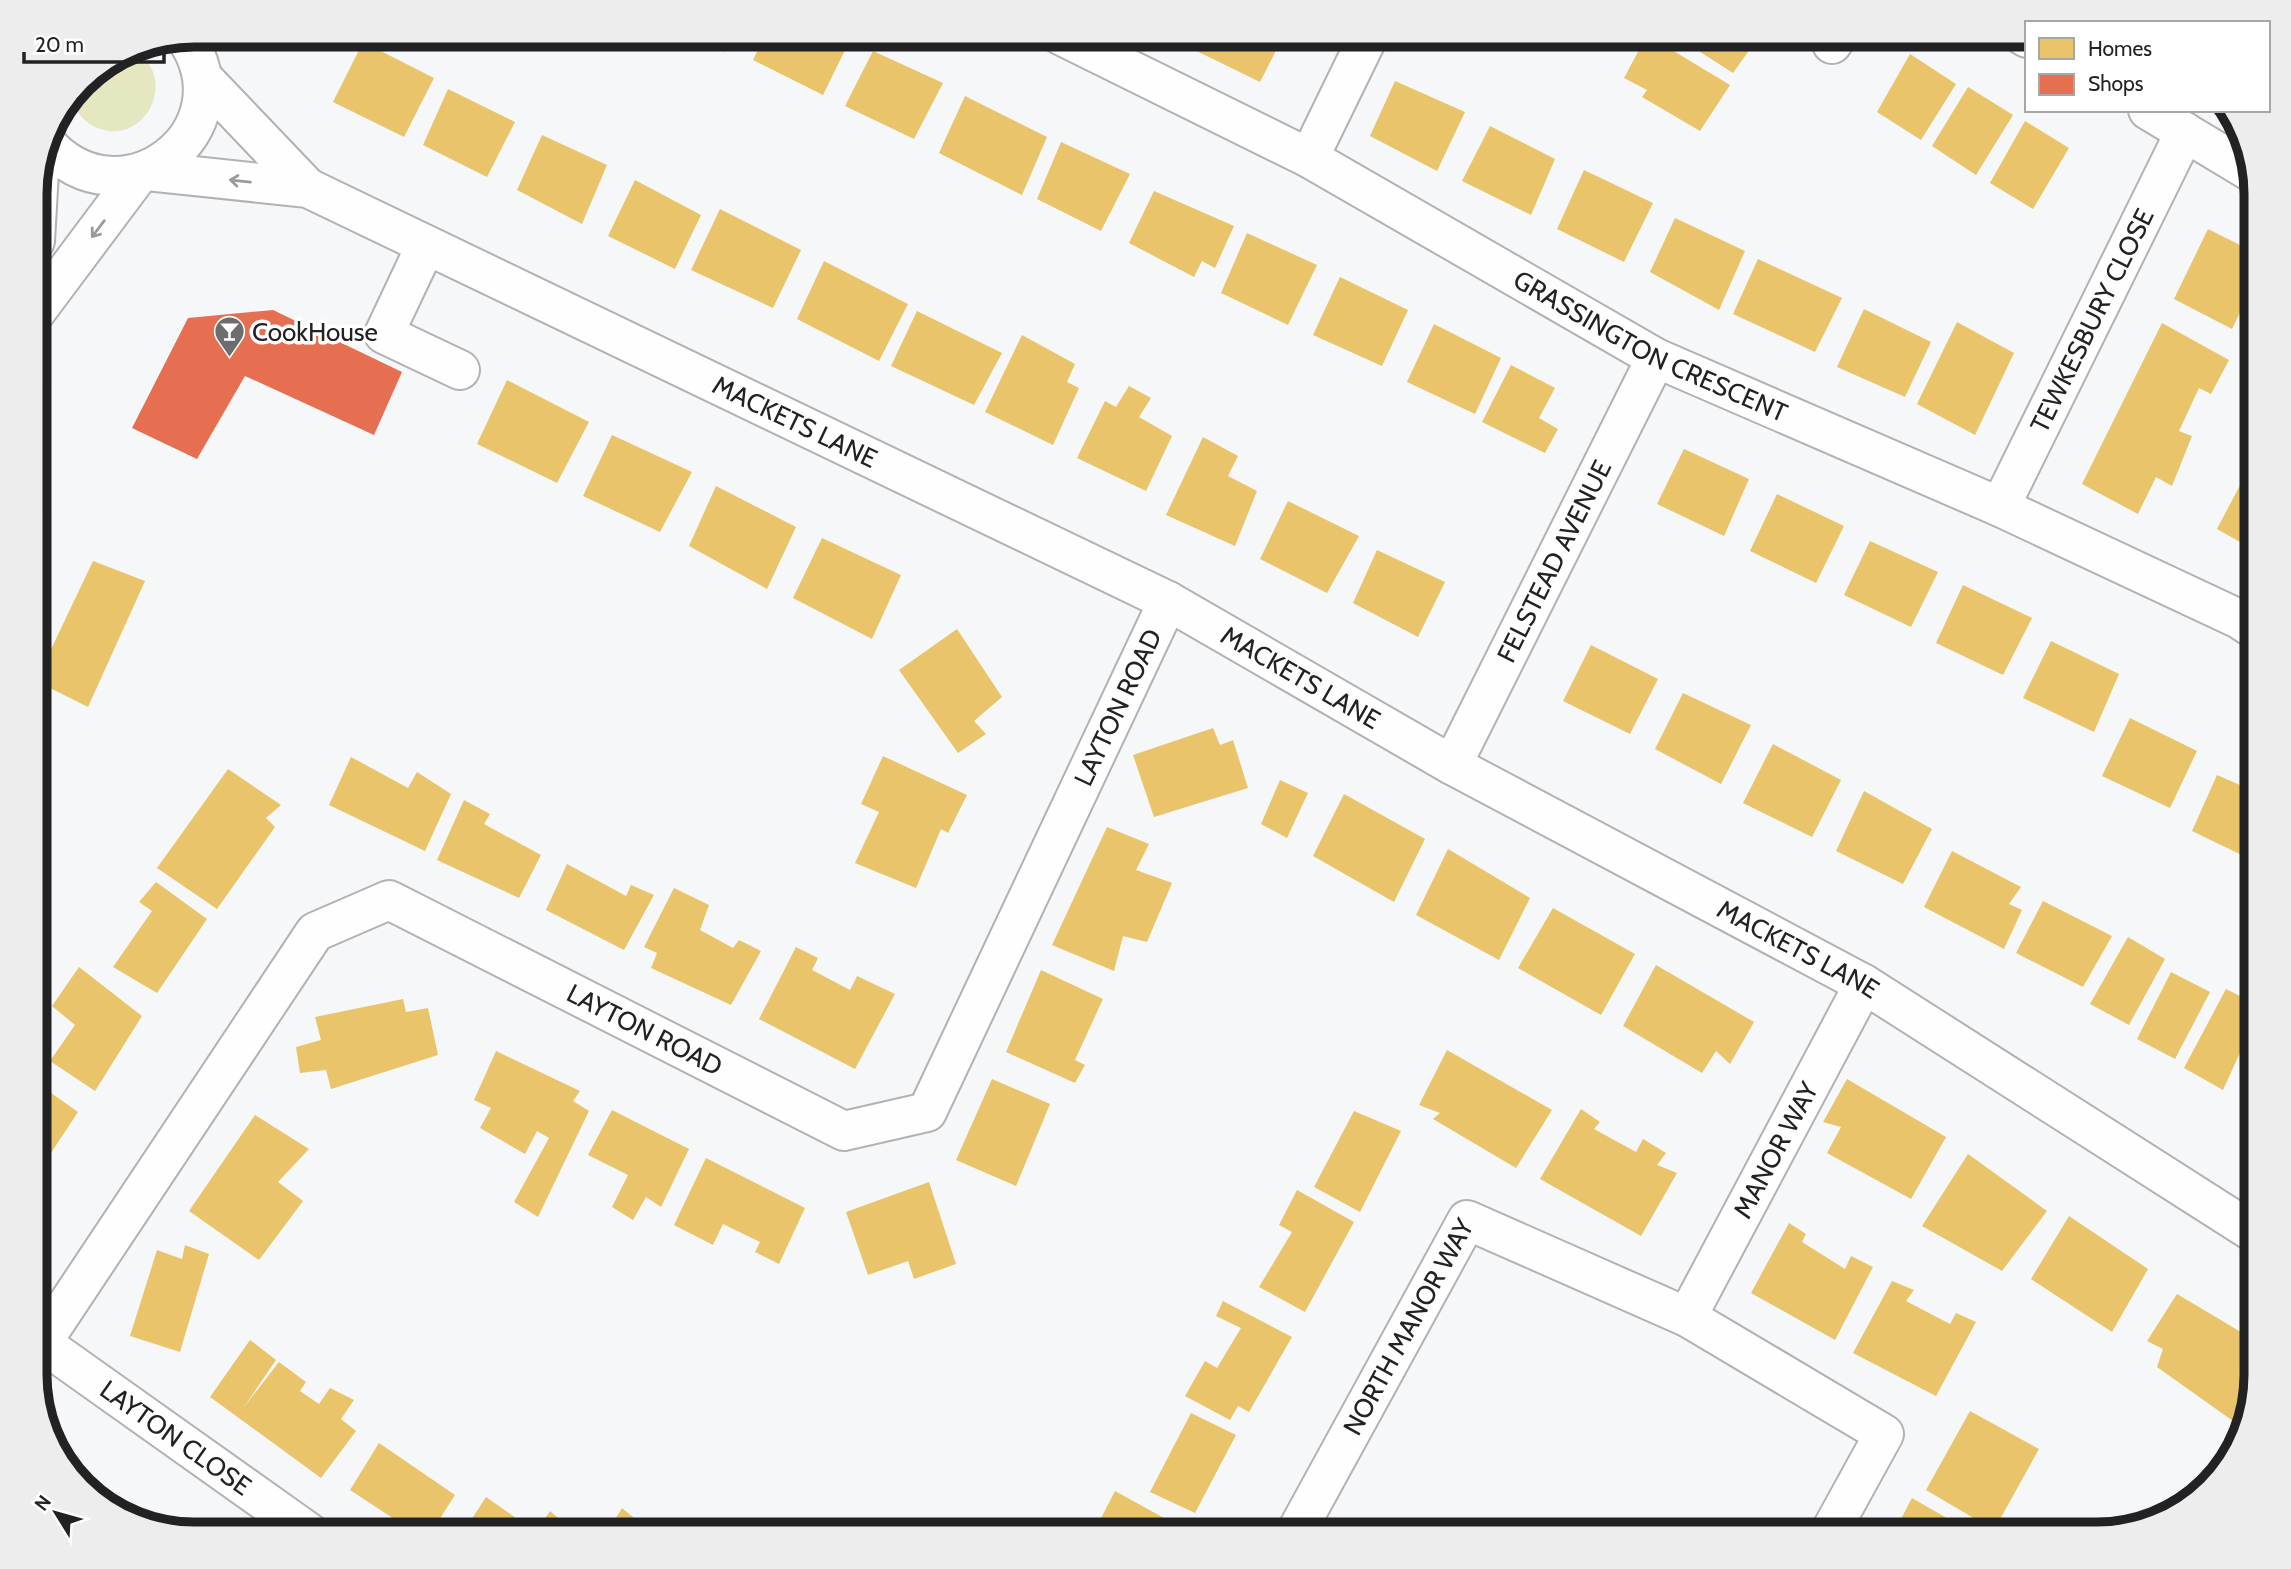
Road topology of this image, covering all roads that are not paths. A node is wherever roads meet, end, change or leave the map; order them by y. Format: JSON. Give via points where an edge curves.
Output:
{"nodes":[{"id":1,"x":192,"y":47,"type":"edge"},
{"id":2,"x":1084,"y":47,"type":"edge"},
{"id":3,"x":1363,"y":47,"type":"edge"},
{"id":4,"x":203,"y":78,"type":"junction"},
{"id":5,"x":2151,"y":112,"type":"edge"},
{"id":6,"x":2185,"y":132,"type":"junction"},
{"id":7,"x":54,"y":151,"type":"edge"},
{"id":8,"x":1309,"y":158,"type":"junction"},
{"id":9,"x":2241,"y":166,"type":"edge"},
{"id":10,"x":143,"y":173,"type":"junction"},
{"id":11,"x":308,"y":188,"type":"junction"},
{"id":12,"x":426,"y":245,"type":"junction"},
{"id":13,"x":48,"y":296,"type":"edge"},
{"id":14,"x":1656,"y":358,"type":"junction"},
{"id":15,"x":460,"y":370,"type":"dead end"},
{"id":16,"x":2000,"y":507,"type":"junction"},
{"id":17,"x":1168,"y":601,"type":"junction"},
{"id":18,"x":2244,"y":623,"type":"edge"},
{"id":19,"x":1452,"y":765,"type":"junction"},
{"id":20,"x":1864,"y":984,"type":"junction"},
{"id":21,"x":2244,"y":1226,"type":"edge"},
{"id":22,"x":1687,"y":1317,"type":"junction"},
{"id":23,"x":48,"y":1334,"type":"edge"},
{"id":24,"x":48,"y":1354,"type":"edge"},
{"id":25,"x":293,"y":1522,"type":"edge"},
{"id":26,"x":1302,"y":1522,"type":"edge"},
{"id":27,"x":1836,"y":1522,"type":"edge"}],
"edges":[{"from":1,"to":4,"type":"street"},
{"from":2,"to":8,"type":"street","name":"GRASSINGTON CRESCENT"},
{"from":3,"to":8,"type":"street"},
{"from":4,"to":10,"type":"street","via":[[202,107],[191,135],[172,157]]},
{"from":4,"to":11,"type":"street","name":"MACKETS LANE"},
{"from":5,"to":6,"type":"street"},
{"from":6,"to":9,"type":"street"},
{"from":6,"to":16,"type":"street","name":"TEWKESBURY CLOSE"},
{"from":7,"to":10,"type":"street","name":"MACKETS LANE","via":[[84,171],[111,177]]},
{"from":8,"to":14,"type":"street","name":"GRASSINGTON CRESCENT"},
{"from":11,"to":10,"type":"street","name":"MACKETS LANE","one_way":true},
{"from":10,"to":13,"type":"street","one_way":true},
{"from":11,"to":12,"type":"street","name":"MACKETS LANE"},
{"from":12,"to":15,"type":"street","via":[[383,334]]},
{"from":12,"to":17,"type":"street","name":"MACKETS LANE"},
{"from":14,"to":16,"type":"street","name":"GRASSINGTON CRESCENT"},
{"from":14,"to":19,"type":"street","name":"FELSTEAD AVENUE"},
{"from":16,"to":18,"type":"street","name":"GRASSINGTON CRESCENT"},
{"from":17,"to":19,"type":"street","name":"MACKETS LANE"},
{"from":17,"to":23,"type":"street","name":"LAYTON ROAD","via":[[926,1112],[844,1131],[389,900],[315,932]]},
{"from":19,"to":20,"type":"street","name":"MACKETS LANE"},
{"from":20,"to":21,"type":"street","name":"MACKETS LANE"},
{"from":20,"to":22,"type":"street","name":"MANOR WAY"},
{"from":22,"to":26,"type":"street","name":"NORTH MANOR WAY","via":[[1467,1220]]},
{"from":22,"to":27,"type":"street","via":[[1884,1434]]},
{"from":24,"to":25,"type":"street","name":"LAYTON CLOSE"}]}
